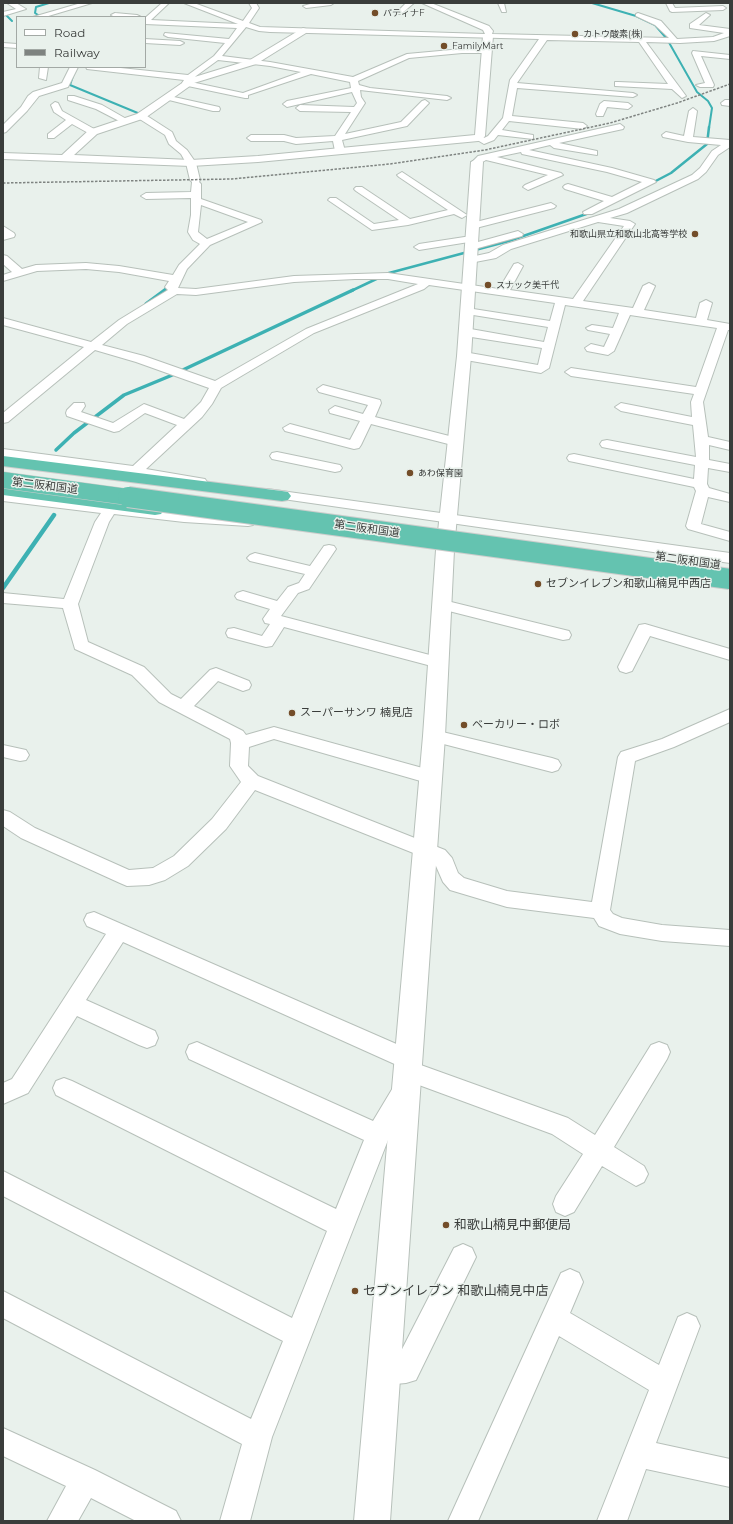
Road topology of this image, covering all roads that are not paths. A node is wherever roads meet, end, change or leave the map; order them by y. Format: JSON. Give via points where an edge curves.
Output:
{"nodes":[{"id":1,"x":10,"y":3,"type":"edge"},
{"id":2,"x":89,"y":3,"type":"edge"},
{"id":3,"x":166,"y":3,"type":"edge"},
{"id":4,"x":187,"y":3,"type":"edge"},
{"id":5,"x":252,"y":3,"type":"edge"},
{"id":6,"x":331,"y":3,"type":"edge"},
{"id":7,"x":425,"y":3,"type":"edge"},
{"id":8,"x":501,"y":3,"type":"edge"},
{"id":9,"x":669,"y":3,"type":"edge"},
{"id":10,"x":404,"y":5,"type":"edge"},
{"id":11,"x":306,"y":6,"type":"dead end"},
{"id":12,"x":695,"y":6,"type":"edge"},
{"id":13,"x":725,"y":6,"type":"edge"},
{"id":14,"x":23,"y":9,"type":"junction"},
{"id":15,"x":504,"y":11,"type":"dead end"},
{"id":16,"x":676,"y":12,"type":"dead end"},
{"id":17,"x":399,"y":13,"type":"dead end"},
{"id":18,"x":5,"y":14,"type":"edge"},
{"id":19,"x":646,"y":14,"type":"dead end"},
{"id":20,"x":114,"y":15,"type":"edge"},
{"id":21,"x":638,"y":15,"type":"dead end"},
{"id":22,"x":706,"y":15,"type":"dead end"},
{"id":23,"x":36,"y":16,"type":"edge"},
{"id":24,"x":42,"y":16,"type":"edge"},
{"id":25,"x":126,"y":16,"type":"edge"},
{"id":26,"x":146,"y":20,"type":"edge"},
{"id":27,"x":242,"y":25,"type":"junction"},
{"id":28,"x":303,"y":31,"type":"junction"},
{"id":29,"x":730,"y":32,"type":"edge"},
{"id":30,"x":153,"y":33,"type":"dead end"},
{"id":31,"x":488,"y":36,"type":"junction"},
{"id":32,"x":544,"y":38,"type":"junction"},
{"id":33,"x":641,"y":40,"type":"junction"},
{"id":34,"x":714,"y":40,"type":"junction"},
{"id":35,"x":146,"y":41,"type":"edge"},
{"id":36,"x":670,"y":41,"type":"junction"},
{"id":37,"x":692,"y":41,"type":"junction"},
{"id":38,"x":730,"y":41,"type":"edge"},
{"id":39,"x":3,"y":44,"type":"edge"},
{"id":40,"x":228,"y":44,"type":"junction"},
{"id":41,"x":722,"y":45,"type":"dead end"},
{"id":42,"x":16,"y":46,"type":"edge"},
{"id":43,"x":696,"y":53,"type":"junction"},
{"id":44,"x":730,"y":57,"type":"edge"},
{"id":45,"x":217,"y":58,"type":"junction"},
{"id":46,"x":483,"y":58,"type":"junction"},
{"id":47,"x":253,"y":62,"type":"junction"},
{"id":48,"x":44,"y":68,"type":"edge"},
{"id":49,"x":74,"y":68,"type":"edge"},
{"id":50,"x":97,"y":68,"type":"edge"},
{"id":51,"x":310,"y":72,"type":"junction"},
{"id":52,"x":328,"y":75,"type":"junction"},
{"id":53,"x":43,"y":78,"type":"dead end"},
{"id":54,"x":315,"y":80,"type":"dead end"},
{"id":55,"x":572,"y":80,"type":"dead end"},
{"id":56,"x":187,"y":81,"type":"junction"},
{"id":57,"x":611,"y":83,"type":"dead end"},
{"id":58,"x":355,"y":85,"type":"junction"},
{"id":59,"x":513,"y":85,"type":"junction"},
{"id":60,"x":635,"y":85,"type":"junction"},
{"id":61,"x":700,"y":85,"type":"dead end"},
{"id":62,"x":674,"y":87,"type":"junction"},
{"id":63,"x":569,"y":89,"type":"junction"},
{"id":64,"x":391,"y":92,"type":"junction"},
{"id":65,"x":682,"y":96,"type":"dead end"},
{"id":66,"x":168,"y":97,"type":"junction"},
{"id":67,"x":71,"y":98,"type":"dead end"},
{"id":68,"x":447,"y":98,"type":"dead end"},
{"id":69,"x":222,"y":102,"type":"dead end"},
{"id":70,"x":389,"y":102,"type":"dead end"},
{"id":71,"x":403,"y":103,"type":"dead end"},
{"id":72,"x":361,"y":104,"type":"junction"},
{"id":73,"x":425,"y":104,"type":"junction"},
{"id":74,"x":435,"y":104,"type":"dead end"},
{"id":75,"x":55,"y":105,"type":"dead end"},
{"id":76,"x":629,"y":106,"type":"dead end"},
{"id":77,"x":693,"y":110,"type":"dead end"},
{"id":78,"x":600,"y":114,"type":"dead end"},
{"id":79,"x":143,"y":115,"type":"junction"},
{"id":80,"x":507,"y":118,"type":"junction"},
{"id":81,"x":73,"y":121,"type":"junction"},
{"id":82,"x":126,"y":121,"type":"junction"},
{"id":83,"x":582,"y":126,"type":"dead end"},
{"id":84,"x":620,"y":127,"type":"dead end"},
{"id":85,"x":3,"y":130,"type":"edge"},
{"id":86,"x":93,"y":132,"type":"junction"},
{"id":87,"x":497,"y":132,"type":"junction"},
{"id":88,"x":51,"y":136,"type":"dead end"},
{"id":89,"x":666,"y":136,"type":"dead end"},
{"id":90,"x":530,"y":137,"type":"dead end"},
{"id":91,"x":251,"y":138,"type":"dead end"},
{"id":92,"x":338,"y":138,"type":"junction"},
{"id":93,"x":478,"y":138,"type":"junction"},
{"id":94,"x":688,"y":138,"type":"junction"},
{"id":95,"x":730,"y":143,"type":"edge"},
{"id":96,"x":548,"y":144,"type":"junction"},
{"id":97,"x":719,"y":148,"type":"junction"},
{"id":98,"x":517,"y":150,"type":"junction"},
{"id":99,"x":730,"y":150,"type":"edge"},
{"id":100,"x":340,"y":151,"type":"junction"},
{"id":101,"x":594,"y":153,"type":"dead end"},
{"id":102,"x":3,"y":156,"type":"edge"},
{"id":103,"x":65,"y":158,"type":"junction"},
{"id":104,"x":481,"y":160,"type":"junction"},
{"id":105,"x":194,"y":162,"type":"junction"},
{"id":106,"x":402,"y":175,"type":"dead end"},
{"id":107,"x":528,"y":187,"type":"dead end"},
{"id":108,"x":568,"y":187,"type":"dead end"},
{"id":109,"x":360,"y":189,"type":"dead end"},
{"id":110,"x":197,"y":194,"type":"junction"},
{"id":111,"x":146,"y":196,"type":"dead end"},
{"id":112,"x":333,"y":200,"type":"dead end"},
{"id":113,"x":613,"y":200,"type":"junction"},
{"id":114,"x":551,"y":206,"type":"dead end"},
{"id":115,"x":456,"y":211,"type":"junction"},
{"id":116,"x":598,"y":219,"type":"junction"},
{"id":117,"x":472,"y":221,"type":"junction"},
{"id":118,"x":408,"y":222,"type":"junction"},
{"id":119,"x":630,"y":224,"type":"junction"},
{"id":120,"x":643,"y":225,"type":"dead end"},
{"id":121,"x":3,"y":229,"type":"edge"},
{"id":122,"x":3,"y":237,"type":"edge"},
{"id":123,"x":206,"y":243,"type":"junction"},
{"id":124,"x":419,"y":247,"type":"dead end"},
{"id":125,"x":470,"y":249,"type":"junction"},
{"id":126,"x":3,"y":258,"type":"edge"},
{"id":127,"x":518,"y":266,"type":"dead end"},
{"id":128,"x":20,"y":272,"type":"junction"},
{"id":129,"x":3,"y":278,"type":"edge"},
{"id":130,"x":428,"y":281,"type":"junction"},
{"id":131,"x":174,"y":282,"type":"junction"},
{"id":132,"x":649,"y":286,"type":"dead end"},
{"id":133,"x":468,"y":287,"type":"junction"},
{"id":134,"x":503,"y":292,"type":"junction"},
{"id":135,"x":561,"y":300,"type":"junction"},
{"id":136,"x":576,"y":303,"type":"junction"},
{"id":137,"x":706,"y":303,"type":"dead end"},
{"id":138,"x":467,"y":311,"type":"junction"},
{"id":139,"x":631,"y":311,"type":"junction"},
{"id":140,"x":3,"y":321,"type":"edge"},
{"id":141,"x":700,"y":323,"type":"junction"},
{"id":142,"x":555,"y":325,"type":"junction"},
{"id":143,"x":727,"y":327,"type":"edge"},
{"id":144,"x":592,"y":328,"type":"dead end"},
{"id":145,"x":465,"y":332,"type":"junction"},
{"id":146,"x":616,"y":332,"type":"junction"},
{"id":147,"x":91,"y":346,"type":"junction"},
{"id":148,"x":549,"y":346,"type":"junction"},
{"id":149,"x":591,"y":348,"type":"dead end"},
{"id":150,"x":464,"y":356,"type":"junction"},
{"id":151,"x":571,"y":372,"type":"dead end"},
{"id":152,"x":216,"y":386,"type":"junction"},
{"id":153,"x":323,"y":389,"type":"dead end"},
{"id":154,"x":700,"y":391,"type":"junction"},
{"id":155,"x":79,"y":406,"type":"dead end"},
{"id":156,"x":621,"y":407,"type":"dead end"},
{"id":157,"x":335,"y":410,"type":"dead end"},
{"id":158,"x":367,"y":418,"type":"junction"},
{"id":159,"x":3,"y":419,"type":"edge"},
{"id":160,"x":698,"y":422,"type":"junction"},
{"id":161,"x":186,"y":424,"type":"junction"},
{"id":162,"x":290,"y":428,"type":"dead end"},
{"id":163,"x":702,"y":440,"type":"junction"},
{"id":164,"x":345,"y":442,"type":"junction"},
{"id":165,"x":456,"y":442,"type":"junction"},
{"id":166,"x":606,"y":444,"type":"dead end"},
{"id":167,"x":730,"y":446,"type":"edge"},
{"id":168,"x":3,"y":453,"type":"edge"},
{"id":169,"x":277,"y":456,"type":"dead end"},
{"id":170,"x":574,"y":458,"type":"dead end"},
{"id":171,"x":3,"y":461,"type":"edge"},
{"id":172,"x":703,"y":462,"type":"junction"},
{"id":173,"x":730,"y":468,"type":"edge"},
{"id":174,"x":3,"y":470,"type":"edge"},
{"id":175,"x":136,"y":471,"type":"junction"},
{"id":176,"x":3,"y":480,"type":"edge"},
{"id":177,"x":702,"y":488,"type":"junction"},
{"id":178,"x":3,"y":490,"type":"edge"},
{"id":179,"x":282,"y":496,"type":"junction"},
{"id":180,"x":3,"y":497,"type":"edge"},
{"id":181,"x":730,"y":498,"type":"edge"},
{"id":182,"x":110,"y":510,"type":"junction"},
{"id":183,"x":448,"y":520,"type":"junction"},
{"id":184,"x":244,"y":521,"type":"junction"},
{"id":185,"x":730,"y":537,"type":"edge"},
{"id":186,"x":329,"y":549,"type":"dead end"},
{"id":187,"x":445,"y":550,"type":"junction"},
{"id":188,"x":255,"y":558,"type":"dead end"},
{"id":189,"x":730,"y":558,"type":"edge"},
{"id":190,"x":730,"y":567,"type":"edge"},
{"id":191,"x":314,"y":571,"type":"junction"},
{"id":192,"x":730,"y":579,"type":"edge"},
{"id":193,"x":730,"y":589,"type":"edge"},
{"id":194,"x":243,"y":596,"type":"dead end"},
{"id":195,"x":3,"y":598,"type":"edge"},
{"id":196,"x":70,"y":604,"type":"junction"},
{"id":197,"x":443,"y":605,"type":"junction"},
{"id":198,"x":280,"y":614,"type":"junction"},
{"id":199,"x":234,"y":633,"type":"dead end"},
{"id":200,"x":563,"y":635,"type":"dead end"},
{"id":201,"x":730,"y":656,"type":"edge"},
{"id":202,"x":439,"y":662,"type":"junction"},
{"id":203,"x":626,"y":668,"type":"dead end"},
{"id":204,"x":243,"y":685,"type":"dead end"},
{"id":205,"x":183,"y":707,"type":"junction"},
{"id":206,"x":730,"y":715,"type":"edge"},
{"id":207,"x":434,"y":736,"type":"junction"},
{"id":208,"x":240,"y":743,"type":"junction"},
{"id":209,"x":3,"y":751,"type":"edge"},
{"id":210,"x":20,"y":755,"type":"dead end"},
{"id":211,"x":552,"y":765,"type":"dead end"},
{"id":212,"x":431,"y":777,"type":"junction"},
{"id":213,"x":252,"y":781,"type":"junction"},
{"id":214,"x":3,"y":817,"type":"edge"},
{"id":215,"x":426,"y":851,"type":"junction"},
{"id":216,"x":600,"y":911,"type":"junction"},
{"id":217,"x":94,"y":920,"type":"dead end"},
{"id":218,"x":119,"y":931,"type":"junction"},
{"id":219,"x":730,"y":938,"type":"edge"},
{"id":220,"x":72,"y":1004,"type":"junction"},
{"id":221,"x":148,"y":1038,"type":"dead end"},
{"id":222,"x":197,"y":1052,"type":"dead end"},
{"id":223,"x":659,"y":1052,"type":"dead end"},
{"id":224,"x":408,"y":1072,"type":"junction"},
{"id":225,"x":64,"y":1088,"type":"dead end"},
{"id":226,"x":3,"y":1094,"type":"edge"},
{"id":227,"x":378,"y":1134,"type":"junction"},
{"id":228,"x":598,"y":1150,"type":"junction"},
{"id":229,"x":636,"y":1174,"type":"dead end"},
{"id":230,"x":3,"y":1183,"type":"edge"},
{"id":231,"x":565,"y":1204,"type":"dead end"},
{"id":232,"x":342,"y":1225,"type":"junction"},
{"id":233,"x":463,"y":1258,"type":"dead end"},
{"id":234,"x":570,"y":1282,"type":"dead end"},
{"id":235,"x":3,"y":1304,"type":"edge"},
{"id":236,"x":554,"y":1318,"type":"junction"},
{"id":237,"x":687,"y":1326,"type":"dead end"},
{"id":238,"x":299,"y":1335,"type":"junction"},
{"id":239,"x":384,"y":1372,"type":"junction"},
{"id":240,"x":665,"y":1384,"type":"junction"},
{"id":241,"x":258,"y":1437,"type":"junction"},
{"id":242,"x":3,"y":1442,"type":"edge"},
{"id":243,"x":638,"y":1452,"type":"junction"},
{"id":244,"x":730,"y":1473,"type":"edge"},
{"id":245,"x":86,"y":1480,"type":"junction"},
{"id":246,"x":62,"y":1521,"type":"edge"},
{"id":247,"x":166,"y":1521,"type":"edge"},
{"id":248,"x":235,"y":1521,"type":"edge"},
{"id":249,"x":372,"y":1521,"type":"edge"},
{"id":250,"x":463,"y":1521,"type":"edge"},
{"id":251,"x":612,"y":1521,"type":"edge"}],
"edges":[{"from":1,"to":14,"type":"street"},
{"from":2,"to":24,"type":"street"},
{"from":3,"to":26,"type":"street"},
{"from":4,"to":27,"type":"street"},
{"from":5,"to":27,"type":"street","via":[[256,8]]},
{"from":6,"to":11,"type":"street"},
{"from":7,"to":31,"type":"street","via":[[476,20],[488,30]]},
{"from":8,"to":15,"type":"street"},
{"from":9,"to":12,"type":"street","via":[[672,10]]},
{"from":10,"to":17,"type":"street"},
{"from":12,"to":13,"type":"street"},
{"from":14,"to":18,"type":"street"},
{"from":14,"to":23,"type":"street"},
{"from":16,"to":19,"type":"street","via":[[667,20]]},
{"from":20,"to":25,"type":"street"},
{"from":21,"to":36,"type":"street","via":[[658,23]]},
{"from":22,"to":29,"type":"street","via":[[690,25]]},
{"from":26,"to":27,"type":"street"},
{"from":27,"to":28,"type":"street"},
{"from":27,"to":40,"type":"street"},
{"from":28,"to":31,"type":"street"},
{"from":28,"to":47,"type":"street"},
{"from":29,"to":34,"type":"street"},
{"from":30,"to":40,"type":"street"},
{"from":31,"to":32,"type":"street"},
{"from":31,"to":46,"type":"street"},
{"from":32,"to":33,"type":"street"},
{"from":32,"to":59,"type":"street"},
{"from":33,"to":36,"type":"street"},
{"from":33,"to":62,"type":"street"},
{"from":34,"to":37,"type":"street"},
{"from":34,"to":38,"type":"street"},
{"from":34,"to":41,"type":"street","via":[[715,44]]},
{"from":35,"to":40,"type":"street"},
{"from":36,"to":37,"type":"street"},
{"from":37,"to":43,"type":"street"},
{"from":39,"to":42,"type":"street"},
{"from":40,"to":45,"type":"street"},
{"from":43,"to":44,"type":"street"},
{"from":43,"to":61,"type":"street","via":[[705,66],[710,85]]},
{"from":45,"to":47,"type":"street"},
{"from":45,"to":56,"type":"street"},
{"from":46,"to":58,"type":"street","via":[[462,51],[407,56]]},
{"from":46,"to":93,"type":"street"},
{"from":47,"to":51,"type":"street"},
{"from":47,"to":56,"type":"street"},
{"from":48,"to":53,"type":"street"},
{"from":49,"to":85,"type":"street","via":[[65,85],[36,94]]},
{"from":50,"to":56,"type":"street"},
{"from":51,"to":52,"type":"street"},
{"from":51,"to":56,"type":"street","via":[[246,95]]},
{"from":52,"to":54,"type":"street"},
{"from":52,"to":58,"type":"street"},
{"from":55,"to":63,"type":"street"},
{"from":56,"to":66,"type":"street"},
{"from":57,"to":60,"type":"street"},
{"from":58,"to":64,"type":"street"},
{"from":58,"to":72,"type":"street"},
{"from":58,"to":72,"type":"street","via":[[346,90],[288,106]]},
{"from":59,"to":63,"type":"street"},
{"from":59,"to":80,"type":"street","via":[[515,95]]},
{"from":60,"to":62,"type":"street"},
{"from":60,"to":63,"type":"street","via":[[636,95]]},
{"from":62,"to":65,"type":"street"},
{"from":64,"to":68,"type":"street"},
{"from":64,"to":70,"type":"street"},
{"from":66,"to":69,"type":"street","via":[[213,108]]},
{"from":66,"to":79,"type":"street"},
{"from":67,"to":82,"type":"street","via":[[99,107]]},
{"from":71,"to":73,"type":"street"},
{"from":72,"to":92,"type":"street"},
{"from":73,"to":74,"type":"street"},
{"from":73,"to":92,"type":"street","via":[[404,124]]},
{"from":75,"to":81,"type":"street","via":[[58,112]]},
{"from":76,"to":78,"type":"street","via":[[600,104]]},
{"from":77,"to":94,"type":"street"},
{"from":79,"to":82,"type":"street"},
{"from":79,"to":105,"type":"street","via":[[169,134],[172,142]]},
{"from":80,"to":83,"type":"street"},
{"from":80,"to":87,"type":"street"},
{"from":81,"to":86,"type":"street"},
{"from":81,"to":88,"type":"street","via":[[66,123]]},
{"from":82,"to":86,"type":"street"},
{"from":84,"to":96,"type":"street"},
{"from":86,"to":103,"type":"street"},
{"from":87,"to":90,"type":"street"},
{"from":87,"to":93,"type":"street","via":[[484,141]]},
{"from":89,"to":94,"type":"street"},
{"from":91,"to":92,"type":"street","via":[[284,138],[296,141]]},
{"from":92,"to":100,"type":"street"},
{"from":93,"to":100,"type":"street"},
{"from":94,"to":95,"type":"street"},
{"from":95,"to":97,"type":"street"},
{"from":96,"to":98,"type":"street"},
{"from":96,"to":101,"type":"street"},
{"from":97,"to":99,"type":"street"},
{"from":97,"to":116,"type":"street","via":[[695,177],[623,211]]},
{"from":98,"to":104,"type":"street"},
{"from":98,"to":113,"type":"street","via":[[651,182]]},
{"from":100,"to":105,"type":"street"},
{"from":102,"to":103,"type":"street"},
{"from":103,"to":105,"type":"street"},
{"from":104,"to":107,"type":"street","via":[[558,174]]},
{"from":104,"to":117,"type":"street"},
{"from":105,"to":110,"type":"street"},
{"from":106,"to":115,"type":"street"},
{"from":108,"to":113,"type":"street"},
{"from":109,"to":118,"type":"street"},
{"from":110,"to":111,"type":"street"},
{"from":110,"to":123,"type":"street","via":[[193,232]]},
{"from":110,"to":123,"type":"street","via":[[257,222]]},
{"from":112,"to":118,"type":"street","via":[[372,227]]},
{"from":113,"to":125,"type":"street","via":[[573,218]]},
{"from":114,"to":117,"type":"street"},
{"from":115,"to":117,"type":"street"},
{"from":115,"to":118,"type":"street"},
{"from":116,"to":119,"type":"street"},
{"from":116,"to":125,"type":"street","via":[[507,247],[492,256]]},
{"from":117,"to":125,"type":"street"},
{"from":119,"to":120,"type":"street"},
{"from":119,"to":136,"type":"street"},
{"from":121,"to":122,"type":"street","via":[[10,235]]},
{"from":123,"to":131,"type":"street","via":[[194,254]]},
{"from":124,"to":125,"type":"street"},
{"from":125,"to":133,"type":"street"},
{"from":126,"to":128,"type":"street"},
{"from":127,"to":134,"type":"street"},
{"from":128,"to":129,"type":"street"},
{"from":128,"to":131,"type":"street","via":[[55,266],[96,266]]},
{"from":130,"to":131,"type":"street","via":[[384,276],[294,279],[196,292]]},
{"from":130,"to":133,"type":"street"},
{"from":130,"to":152,"type":"street","via":[[310,331]]},
{"from":131,"to":147,"type":"street"},
{"from":132,"to":139,"type":"street"},
{"from":133,"to":134,"type":"street"},
{"from":133,"to":138,"type":"street"},
{"from":134,"to":135,"type":"street"},
{"from":135,"to":136,"type":"street"},
{"from":135,"to":142,"type":"street"},
{"from":136,"to":139,"type":"street"},
{"from":137,"to":141,"type":"street"},
{"from":138,"to":142,"type":"street"},
{"from":138,"to":145,"type":"street"},
{"from":139,"to":141,"type":"street"},
{"from":139,"to":146,"type":"street"},
{"from":140,"to":147,"type":"street"},
{"from":141,"to":143,"type":"street"},
{"from":142,"to":148,"type":"street"},
{"from":143,"to":154,"type":"street"},
{"from":144,"to":146,"type":"street"},
{"from":145,"to":148,"type":"street"},
{"from":145,"to":150,"type":"street"},
{"from":146,"to":149,"type":"street","via":[[608,351]]},
{"from":147,"to":152,"type":"street","via":[[140,359]]},
{"from":147,"to":159,"type":"street"},
{"from":148,"to":150,"type":"street","via":[[541,369]]},
{"from":150,"to":165,"type":"street"},
{"from":151,"to":154,"type":"street"},
{"from":152,"to":161,"type":"street","via":[[206,404]]},
{"from":153,"to":158,"type":"street","via":[[375,402]]},
{"from":154,"to":160,"type":"street","via":[[697,402]]},
{"from":155,"to":161,"type":"street","via":[[72,413],[114,428],[144,408]]},
{"from":156,"to":160,"type":"street"},
{"from":157,"to":158,"type":"street"},
{"from":158,"to":164,"type":"street","via":[[354,445]]},
{"from":158,"to":165,"type":"street"},
{"from":160,"to":163,"type":"street"},
{"from":161,"to":175,"type":"street"},
{"from":162,"to":164,"type":"street"},
{"from":163,"to":167,"type":"street"},
{"from":163,"to":172,"type":"street"},
{"from":164,"to":169,"type":"street","via":[[333,475]]},
{"from":165,"to":183,"type":"street"},
{"from":166,"to":172,"type":"street"},
{"from":168,"to":175,"type":"street"},
{"from":170,"to":177,"type":"street"},
{"from":171,"to":179,"type":"highway"},
{"from":172,"to":173,"type":"street"},
{"from":172,"to":177,"type":"street"},
{"from":174,"to":190,"type":"highway","name":"第二阪和国道"},
{"from":175,"to":179,"type":"street"},
{"from":176,"to":192,"type":"highway","name":"第二阪和国道","bridge":true},
{"from":177,"to":181,"type":"street"},
{"from":177,"to":185,"type":"street","via":[[692,526]]},
{"from":178,"to":184,"type":"highway"},
{"from":179,"to":183,"type":"street"},
{"from":180,"to":182,"type":"street"},
{"from":182,"to":184,"type":"street"},
{"from":182,"to":196,"type":"street","via":[[102,522]]},
{"from":183,"to":187,"type":"street"},
{"from":183,"to":189,"type":"street"},
{"from":184,"to":187,"type":"street"},
{"from":186,"to":191,"type":"street"},
{"from":187,"to":193,"type":"street"},
{"from":187,"to":197,"type":"street"},
{"from":188,"to":191,"type":"street"},
{"from":191,"to":198,"type":"street","via":[[304,586],[293,590]]},
{"from":194,"to":198,"type":"street"},
{"from":195,"to":196,"type":"street"},
{"from":196,"to":205,"type":"street","via":[[82,645],[138,671],[166,698]]},
{"from":197,"to":200,"type":"street"},
{"from":197,"to":202,"type":"street"},
{"from":198,"to":199,"type":"street","via":[[266,642]]},
{"from":198,"to":202,"type":"street"},
{"from":201,"to":203,"type":"street","via":[[709,647],[645,629]]},
{"from":202,"to":207,"type":"street"},
{"from":204,"to":205,"type":"street","via":[[216,674]]},
{"from":205,"to":208,"type":"street","via":[[237,735]]},
{"from":206,"to":216,"type":"street","via":[[627,758]]},
{"from":207,"to":211,"type":"street"},
{"from":207,"to":212,"type":"street"},
{"from":208,"to":212,"type":"street","via":[[274,733]]},
{"from":208,"to":213,"type":"street","via":[[239,766]]},
{"from":209,"to":210,"type":"street"},
{"from":212,"to":215,"type":"street"},
{"from":213,"to":214,"type":"street","via":[[220,824],[186,856],[149,877],[128,878],[28,833]]},
{"from":213,"to":215,"type":"street"},
{"from":215,"to":216,"type":"street","via":[[438,855],[456,884],[507,899]]},
{"from":215,"to":224,"type":"street"},
{"from":216,"to":219,"type":"street","via":[[606,920],[620,926],[662,933]]},
{"from":217,"to":218,"type":"street"},
{"from":218,"to":220,"type":"street"},
{"from":218,"to":224,"type":"street"},
{"from":220,"to":221,"type":"street"},
{"from":220,"to":226,"type":"street","via":[[20,1086]]},
{"from":222,"to":227,"type":"street"},
{"from":223,"to":228,"type":"street"},
{"from":224,"to":227,"type":"street"},
{"from":224,"to":228,"type":"street","via":[[560,1126]]},
{"from":224,"to":239,"type":"street"},
{"from":225,"to":232,"type":"street"},
{"from":227,"to":232,"type":"street"},
{"from":228,"to":229,"type":"street"},
{"from":228,"to":231,"type":"street"},
{"from":230,"to":238,"type":"street"},
{"from":232,"to":238,"type":"street"},
{"from":233,"to":239,"type":"street","via":[[406,1370]]},
{"from":234,"to":236,"type":"street"},
{"from":235,"to":241,"type":"street"},
{"from":236,"to":240,"type":"street"},
{"from":236,"to":250,"type":"street"},
{"from":237,"to":240,"type":"street"},
{"from":238,"to":241,"type":"street"},
{"from":239,"to":249,"type":"street"},
{"from":240,"to":243,"type":"street"},
{"from":241,"to":248,"type":"street"},
{"from":242,"to":245,"type":"street"},
{"from":243,"to":244,"type":"street"},
{"from":243,"to":251,"type":"street"},
{"from":245,"to":246,"type":"street"},
{"from":245,"to":247,"type":"street"}]}
